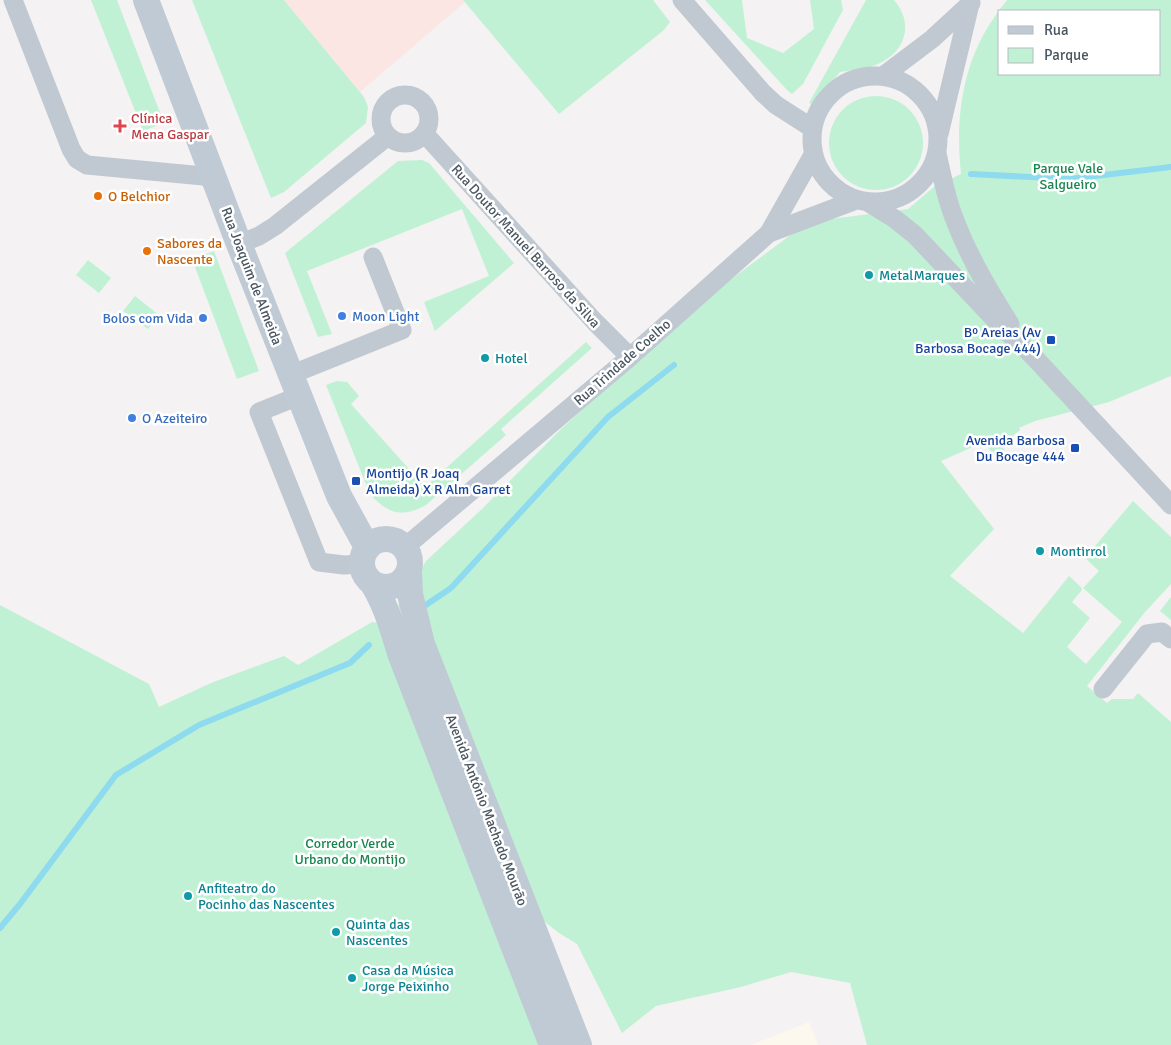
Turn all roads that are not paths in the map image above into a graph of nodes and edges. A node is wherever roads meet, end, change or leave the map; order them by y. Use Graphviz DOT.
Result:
graph roads {
  1 [pos="13,0"];
  2 [pos="146,0"];
  3 [pos="682,0"];
  4 [pos="972,2"];
  5 [pos="883,76"];
  6 [pos="812,128"];
  7 [pos="424,133"];
  8 [pos="388,136"];
  9 [pos="937,145"];
  10 [pos="813,155"];
  11 [pos="214,177"];
  12 [pos="863,202"];
  13 [pos="769,233"];
  14 [pos="240,244"];
  15 [pos="374,256"];
  16 [pos="1033,356"];
  17 [pos="630,357"];
  18 [pos="295,386"];
  19 [pos="1168,493"];
  20 [pos="407,560"];
  21 [pos="367,565"];
  22 [pos="1171,639"];
  23 [pos="1103,689"];
  24 [pos="550,969"];
  25 [pos="552,1045"];
  26 [pos="579,1045"];
  27 [pos="590,1045"];
  1 -- 11 [label="street"];
  2 -- 11 [label="main road, Rua Joaquim de Almeida"];
  3 -- 6 [label="street"];
  4 -- 5 [label="street"];
  4 -- 9 [label="street"];
  5 -- 6 [label="street"];
  5 -- 9 [label="street"];
  6 -- 10 [label="street"];
  7 -- 8 [label="street"];
  7 -- 8 [label="street"];
  7 -- 17 [label="street, Rua Doutor Manuel Barroso da Silva"];
  8 -- 14 [label="street"];
  9 -- 12 [label="street"];
  9 -- 16 [label="street"];
  10 -- 12 [label="street"];
  10 -- 13 [label="street, Rua Trindade Coelho"];
  11 -- 14 [label="main road, Rua Joaquim de Almeida"];
  12 -- 13 [label="street"];
  12 -- 16 [label="street"];
  13 -- 17 [label="street, Rua Trindade Coelho"];
  14 -- 18 [label="main road, Rua Joaquim de Almeida"];
  15 -- 18 [label="street"];
  16 -- 19 [label="street"];
  17 -- 20 [label="street, Rua Trindade Coelho"];
  18 -- 21 [label="main road, Rua Joaquim de Almeida"];
  18 -- 21 [label="street"];
  20 -- 21 [label="main road"];
  20 -- 21 [label="main road"];
  20 -- 24 [label="main road, Avenida António Machado Mourão"];
  21 -- 25 [label="main road, Avenida António Machado Mourão"];
  22 -- 23 [label="street"];
  24 -- 26 [label="main road, Avenida António Machado Mourão"];
  24 -- 27 [label="main road"];
}
